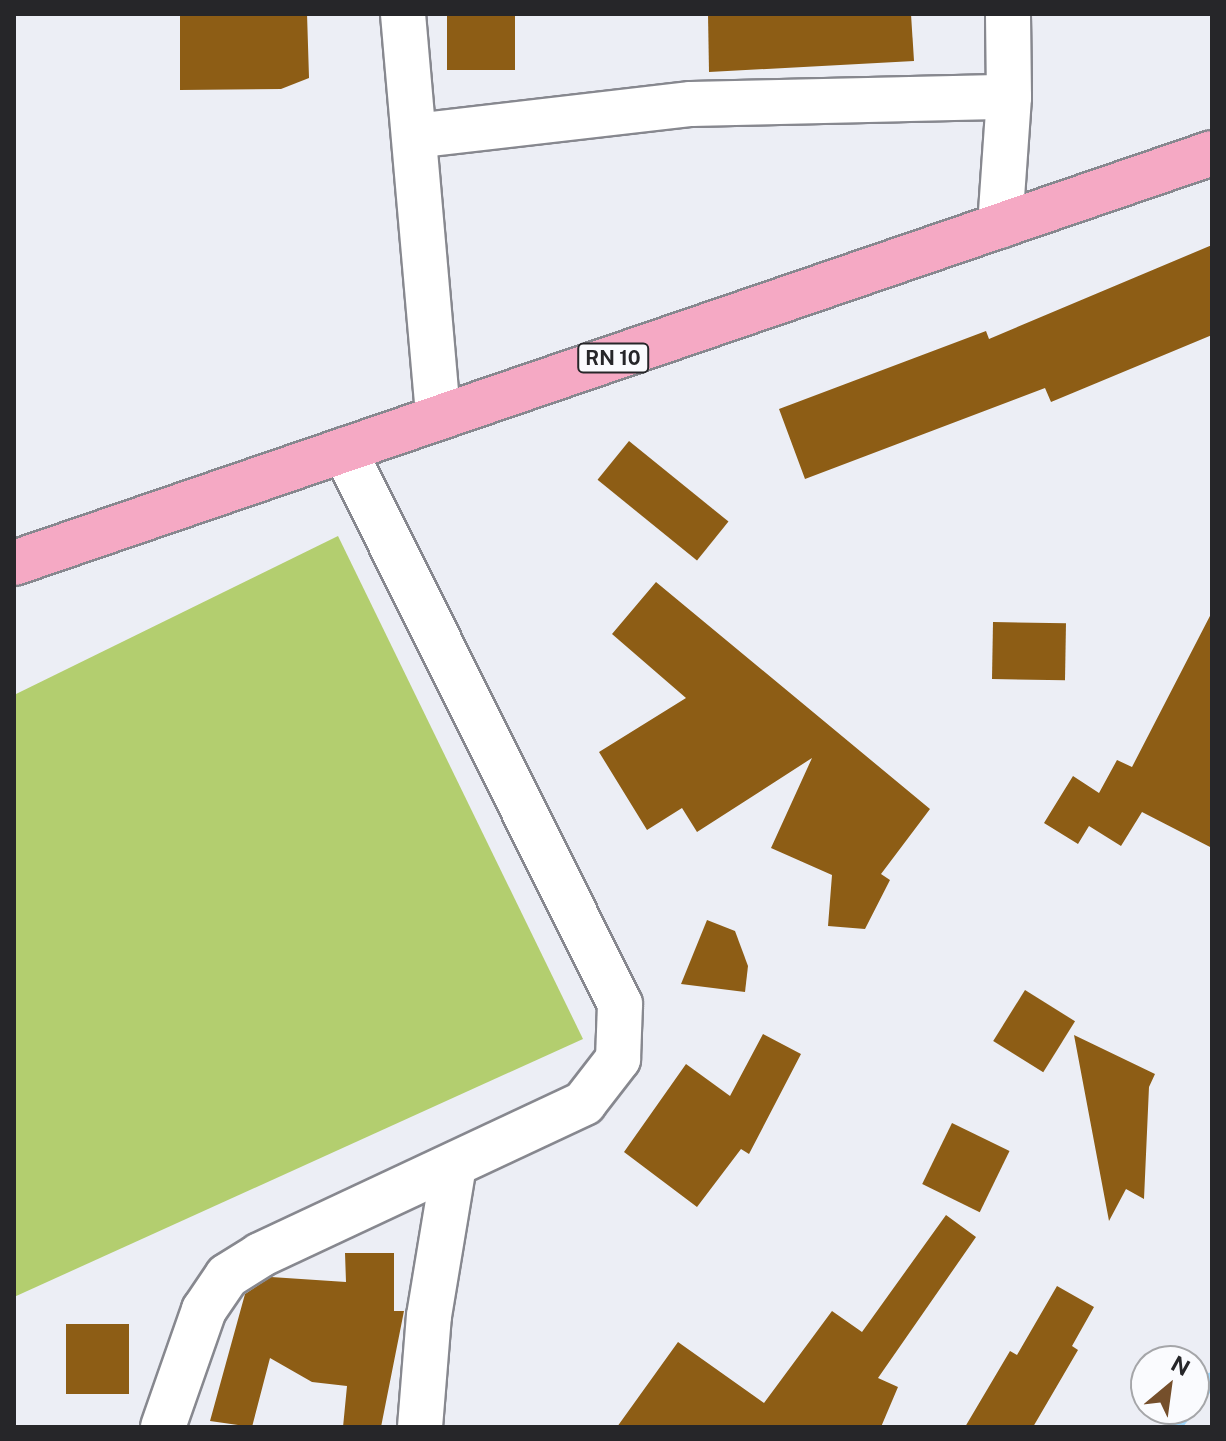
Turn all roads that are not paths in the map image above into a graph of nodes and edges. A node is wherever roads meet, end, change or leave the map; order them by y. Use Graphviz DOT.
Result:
graph roads {
  1 [pos="403,14"];
  2 [pos="1008,14"];
  3 [pos="1009,97"];
  4 [pos="414,136"];
  5 [pos="1212,153"];
  6 [pos="1000,226"];
  7 [pos="438,417"];
  8 [pos="344,450"];
  9 [pos="14,563"];
  10 [pos="454,1165"];
  11 [pos="163,1427"];
  12 [pos="420,1427"];
  1 -- 4 [label="street"];
  2 -- 3 [label="street"];
  3 -- 4 [label="street"];
  3 -- 6 [label="street"];
  4 -- 7 [label="street"];
  5 -- 6 [label="main road, RN 10 / RN 10"];
  6 -- 7 [label="main road, RN 10 / RN 10"];
  7 -- 8 [label="main road, RN 10 / RN 10"];
  8 -- 9 [label="main road, RN 10 / RN 10"];
  8 -- 10 [label="street"];
  10 -- 11 [label="street"];
  10 -- 12 [label="street"];
}
